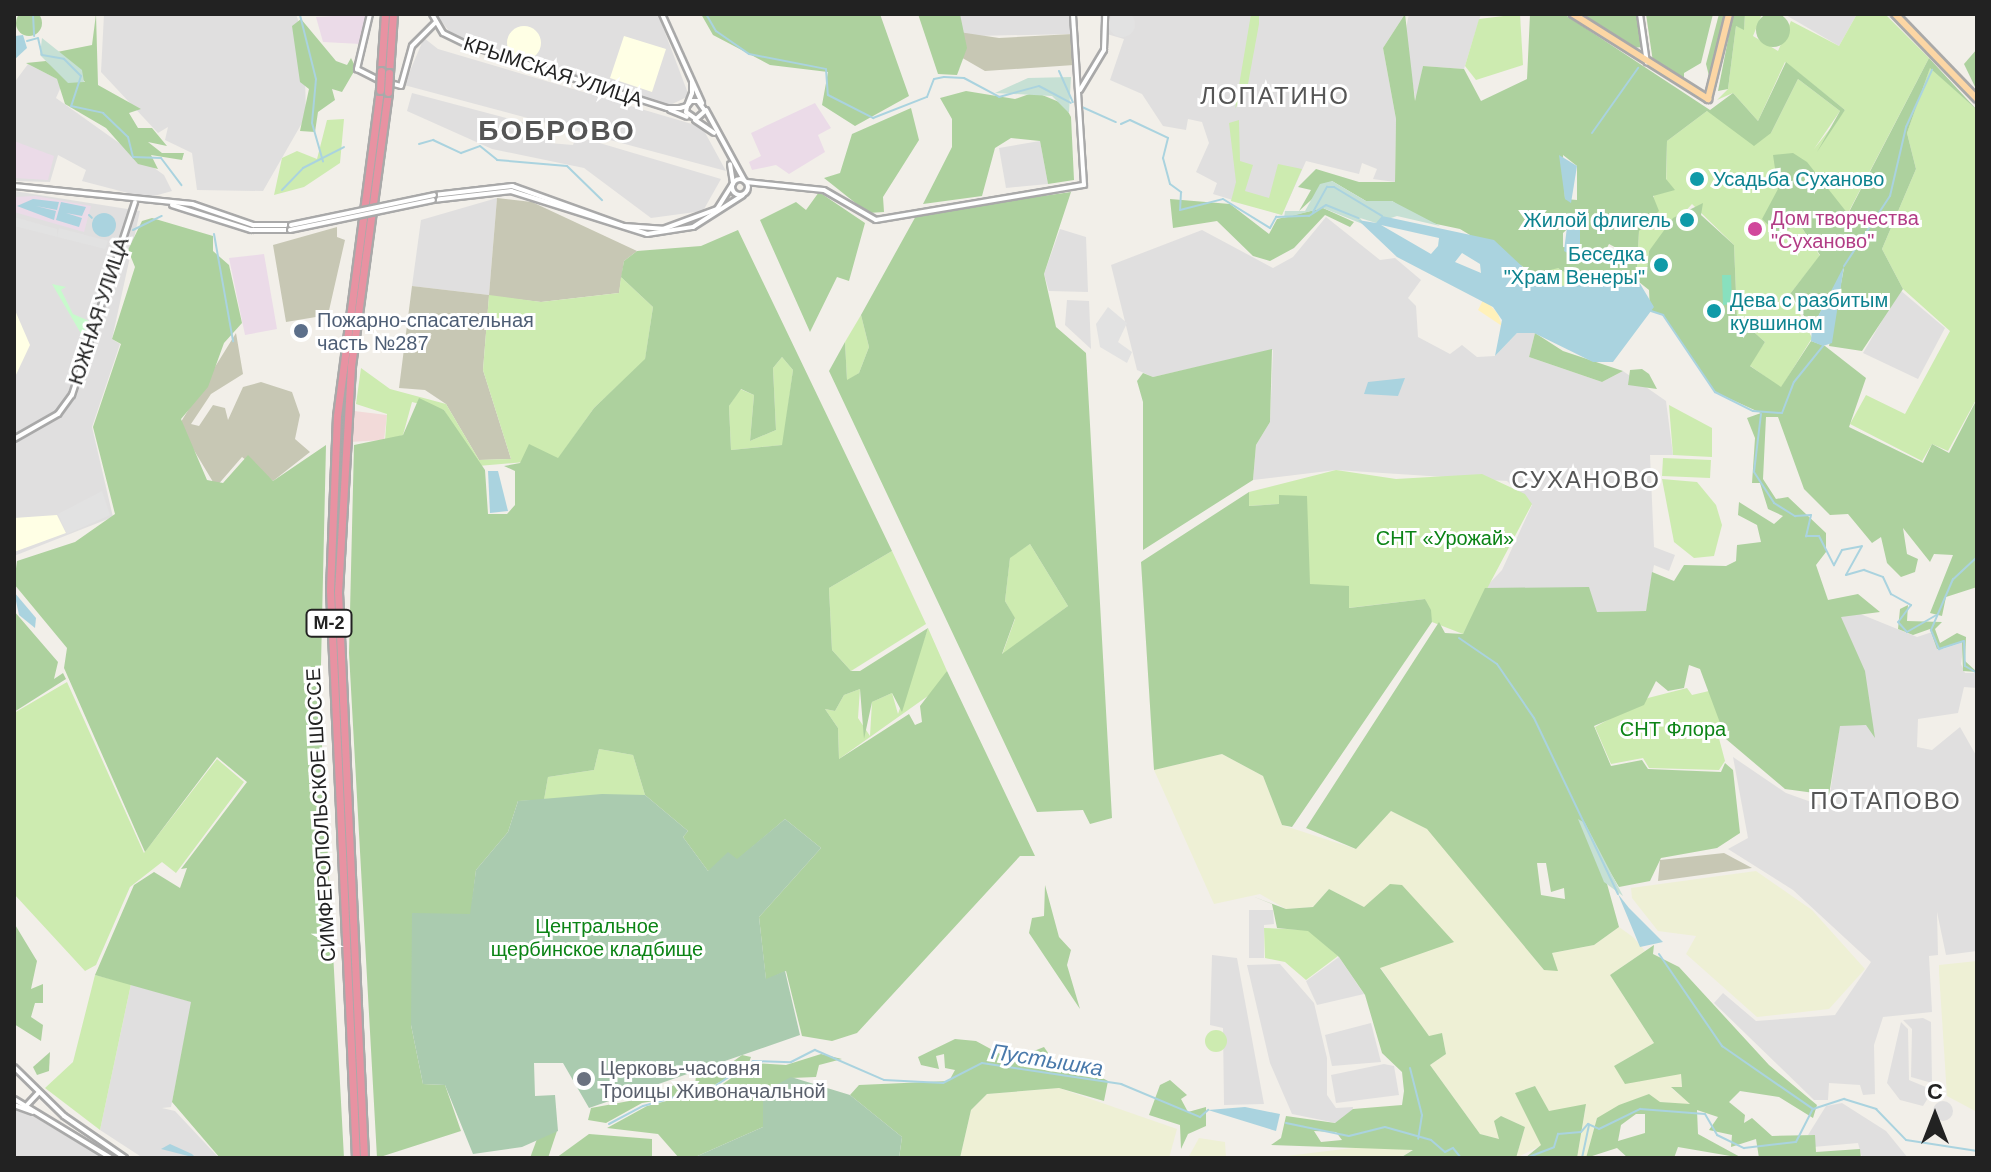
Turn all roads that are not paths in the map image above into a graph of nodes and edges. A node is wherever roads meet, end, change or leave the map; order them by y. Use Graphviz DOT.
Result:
graph roads {
  1 [pos="370,14"];
  2 [pos="385,14"];
  3 [pos="393,14"];
  4 [pos="432,14"];
  5 [pos="662,14"];
  6 [pos="1073,14"];
  7 [pos="1105,14"];
  8 [pos="1573,14"];
  9 [pos="1640,14"];
  10 [pos="1729,14"];
  11 [pos="1895,14"];
  12 [pos="435,23"];
  13 [pos="1075,60"];
  14 [pos="1647,63"];
  15 [pos="1092,67"];
  16 [pos="385,72"];
  17 [pos="692,82"];
  18 [pos="384,91"];
  19 [pos="1977,99"];
  20 [pos="1078,104"];
  21 [pos="703,105"];
  22 [pos="687,106"];
  23 [pos="667,108"];
  24 [pos="692,119"];
  25 [pos="719,139"];
  26 [pos="730,164"];
  27 [pos="745,181"];
  28 [pos="733,183"];
  29 [pos="14,186"];
  30 [pos="759,188"];
  31 [pos="744,194"];
  32 [pos="433,198"];
  33 [pos="135,202"];
  34 [pos="14,439"];
  35 [pos="14,1067"];
  36 [pos="38,1093"];
  37 [pos="14,1102"];
  38 [pos="24,1107"];
  39 [pos="111,1158"];
  40 [pos="125,1158"];
  41 [pos="356,1158"];
  42 [pos="364,1158"];
  1 -- 12 [label="street"];
  2 -- 16 [label="highway, М-2"];
  3 -- 16 [label="highway, М-2"];
  4 -- 12 [label="street"];
  5 -- 17 [label="street"];
  6 -- 13 [label="street"];
  7 -- 15 [label="street"];
  8 -- 14 [label="main road"];
  9 -- 14 [label="street"];
  10 -- 14 [label="main road"];
  11 -- 19 [label="main road"];
  12 -- 23 [label="street, КРЫМСКАЯ УЛИЦА"];
  13 -- 15 [label="street"];
  13 -- 20 [label="street"];
  15 -- 20 [label="street"];
  16 -- 18 [label="highway, М-2, bridge"];
  17 -- 21 [label="street"];
  17 -- 22 [label="street"];
  18 -- 41 [label="highway, СИМФЕРОПОЛЬСКОЕ ШОССЕ / М-2"];
  18 -- 42 [label="highway, СИМФЕРОПОЛЬСКОЕ ШОССЕ / М-2"];
  20 -- 30 [label="street"];
  21 -- 22 [label="street, КРЫМСКАЯ УЛИЦА"];
  21 -- 24 [label="street"];
  21 -- 25 [label="street"];
  22 -- 23 [label="street, КРЫМСКАЯ УЛИЦА"];
  22 -- 24 [label="street"];
  23 -- 24 [label="street"];
  24 -- 25 [label="street"];
  25 -- 26 [label="street"];
  26 -- 27 [label="street"];
  26 -- 28 [label="street"];
  27 -- 28 [label="street"];
  27 -- 30 [label="street"];
  27 -- 31 [label="street"];
  28 -- 31 [label="street"];
  28 -- 32 [label="street"];
  29 -- 33 [label="street"];
  30 -- 31 [label="street"];
  31 -- 32 [label="street"];
  32 -- 33 [label="street, bridge"];
  33 -- 34 [label="street, ЮЖНАЯ УЛИЦА"];
  35 -- 36 [label="street"];
  36 -- 38 [label="street"];
  36 -- 40 [label="street"];
  37 -- 38 [label="street"];
  38 -- 39 [label="street"];
}
